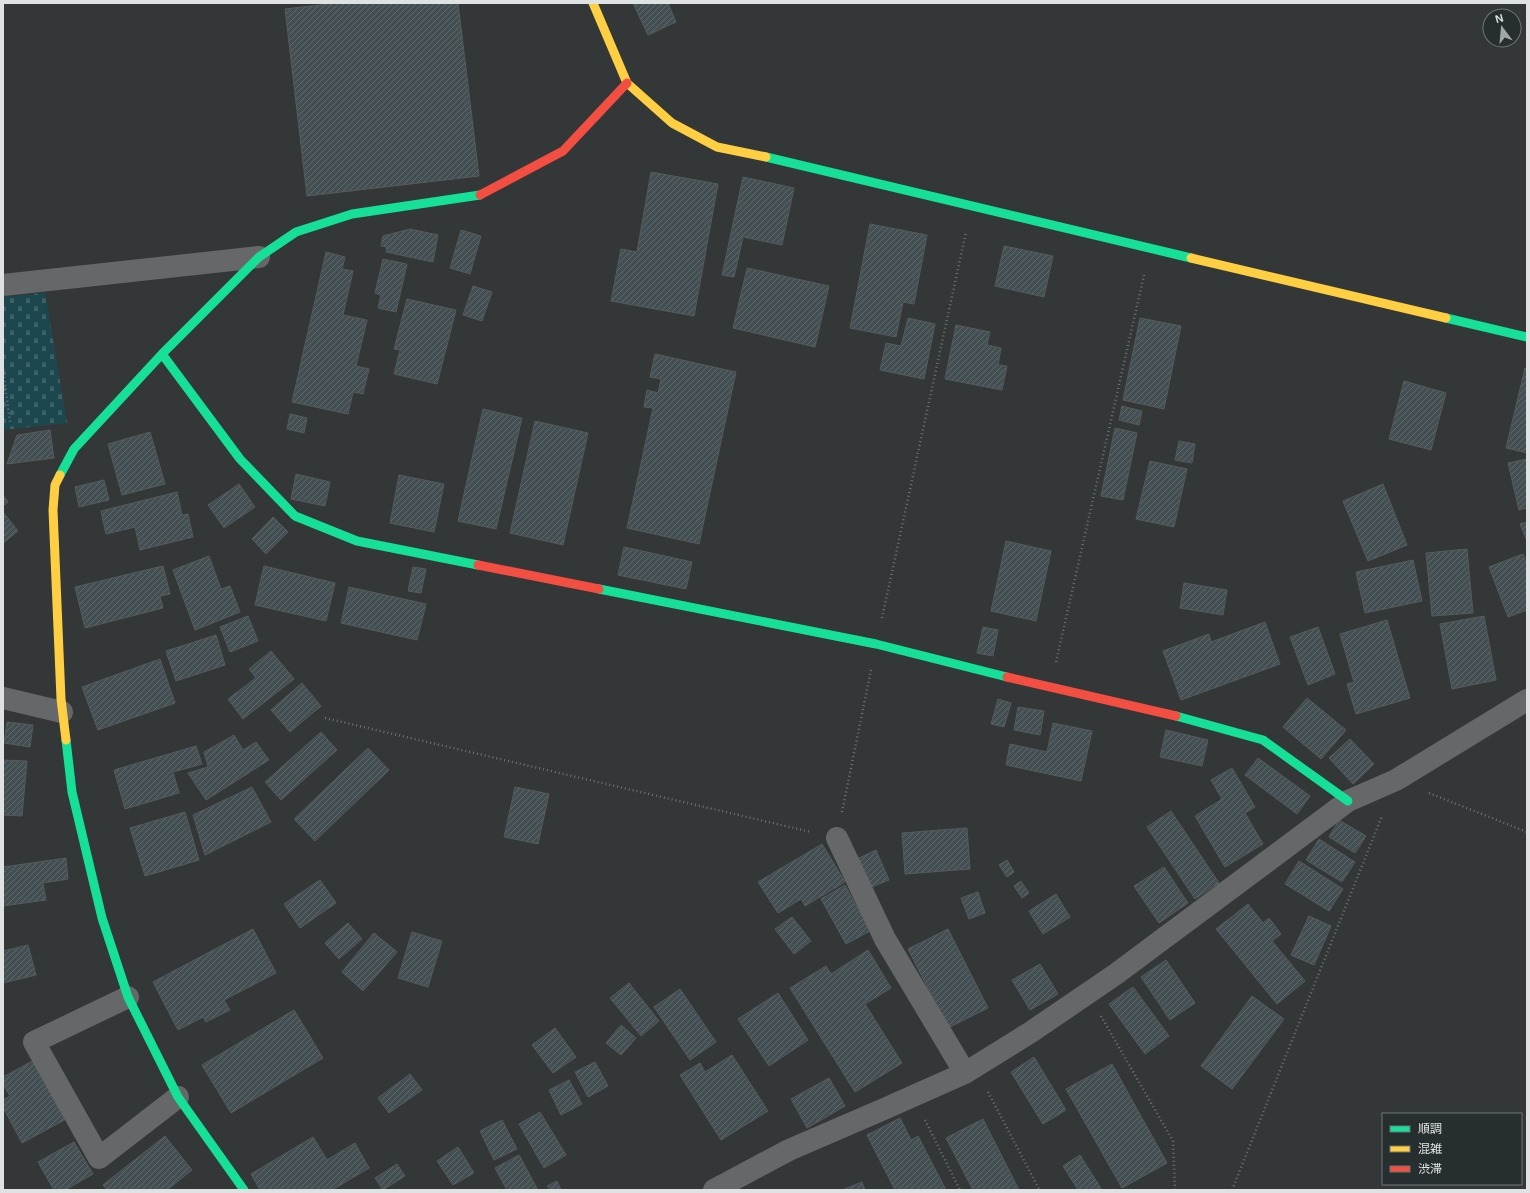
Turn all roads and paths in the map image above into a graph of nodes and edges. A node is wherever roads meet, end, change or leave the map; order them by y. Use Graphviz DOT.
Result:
graph roads {
  1 [pos="593,3"];
  2 [pos="627,83"];
  3 [pos="972,206"];
  4 [pos="1150,248"];
  5 [pos="259,257"];
  6 [pos="3,285"];
  7 [pos="1527,337"];
  8 [pos="162,354"];
  9 [pos="3,370"];
  10 [pos="4,392"];
  11 [pos="10,422"];
  12 [pos="876,644"];
  13 [pos="1050,688"];
  14 [pos="3,698"];
  15 [pos="1527,700"];
  16 [pos="62,712"];
  17 [pos="325,718"];
  18 [pos="1396,780"];
  19 [pos="1348,801"];
  20 [pos="1527,832"];
  21 [pos="837,838"];
  22 [pos="1088,993"];
  23 [pos="128,997"];
  24 [pos="970,1069"];
  25 [pos="913,1096"];
  26 [pos="178,1097"];
  27 [pos="1039,1189"];
  28 [pos="244,1190"];
  29 [pos="714,1190"];
  30 [pos="960,1190"];
  31 [pos="1175,1190"];
  32 [pos="1232,1190"];
  1 -- 2 [label="street"];
  2 -- 3 [label="street"];
  2 -- 5 [label="street"];
  3 -- 4 [label="street"];
  3 -- 12 [label="path"];
  4 -- 7 [label="street"];
  4 -- 13 [label="path"];
  5 -- 6 [label="street"];
  5 -- 8 [label="street"];
  8 -- 12 [label="street"];
  8 -- 16 [label="street"];
  9 -- 10 [label="path"];
  10 -- 11 [label="path"];
  12 -- 13 [label="street"];
  12 -- 21 [label="path"];
  13 -- 19 [label="street"];
  14 -- 16 [label="street"];
  15 -- 18 [label="street"];
  16 -- 23 [label="street"];
  17 -- 21 [label="path"];
  18 -- 19 [label="street"];
  18 -- 20 [label="path"];
  18 -- 32 [label="path"];
  19 -- 22 [label="street"];
  21 -- 24 [label="street"];
  22 -- 24 [label="street"];
  22 -- 31 [label="path"];
  23 -- 26 [label="street"];
  23 -- 26 [label="street"];
  24 -- 25 [label="street"];
  24 -- 27 [label="path"];
  25 -- 29 [label="street"];
  25 -- 30 [label="path"];
  26 -- 28 [label="street"];
}
